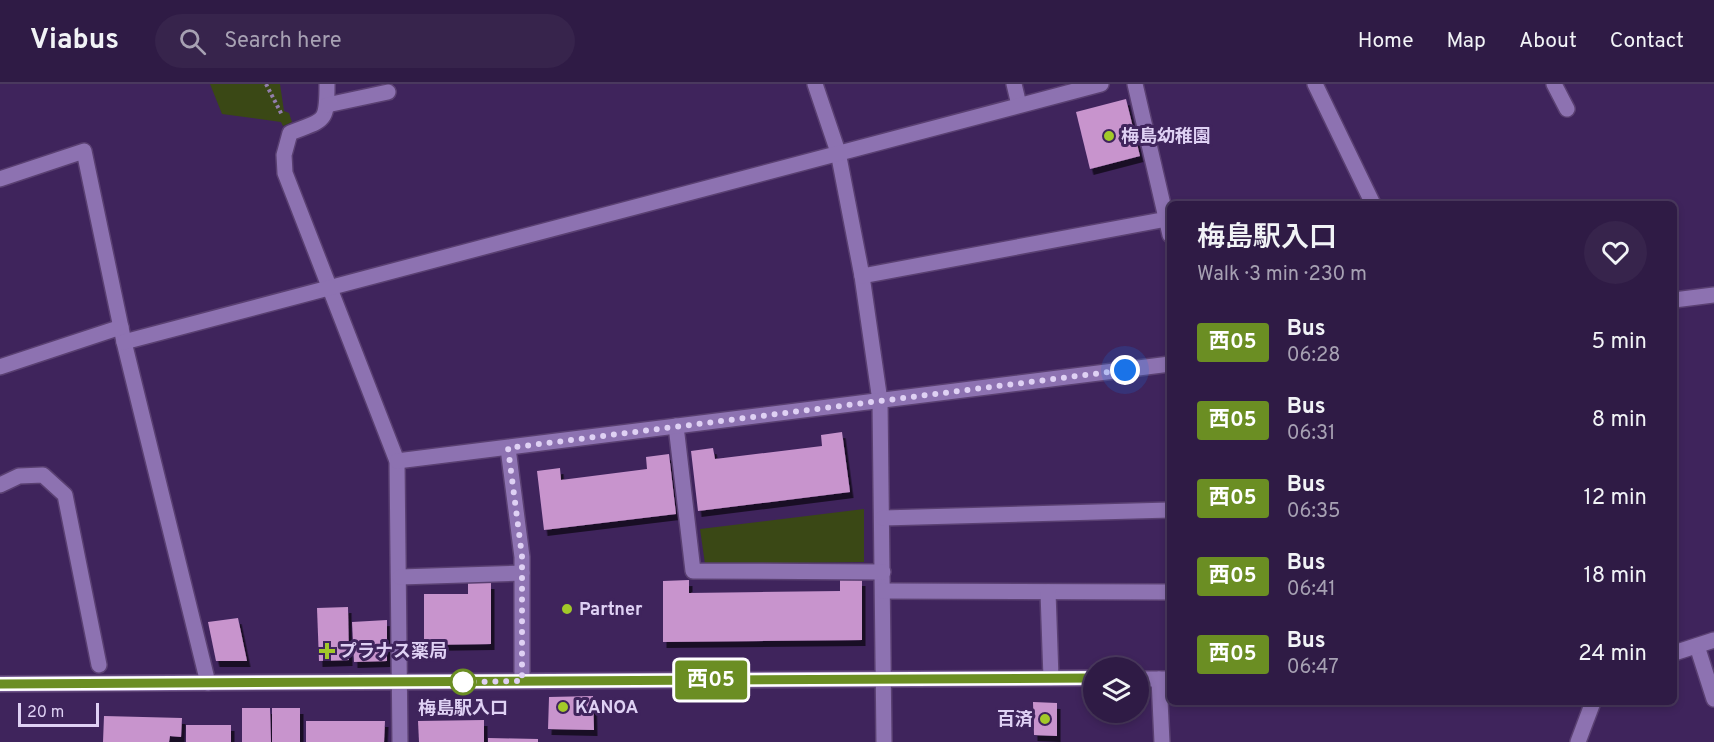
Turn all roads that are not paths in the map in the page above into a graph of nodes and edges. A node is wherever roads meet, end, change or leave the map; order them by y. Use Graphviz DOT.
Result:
graph roads {
  1 [pos="327,84"];
  2 [pos="816,84"];
  3 [pos="1014,84"];
  4 [pos="1101,84"];
  5 [pos="1135,84"];
  6 [pos="1315,84"];
  7 [pos="1554,84"];
  8 [pos="388,92"];
  9 [pos="327,105"];
  10 [pos="1019,105"];
  11 [pos="1567,109"];
  12 [pos="838,152"];
  13 [pos="0,179"];
  14 [pos="1372,201"];
  15 [pos="1167,219"];
  16 [pos="1167,227"];
  17 [pos="862,276"];
  18 [pos="330,289"];
  19 [pos="1714,295"];
  20 [pos="1677,300"];
  21 [pos="122,335"];
  22 [pos="1167,364"];
  23 [pos="0,367"];
  24 [pos="880,401"];
  25 [pos="676,426"];
  26 [pos="508,448"];
  27 [pos="397,461"];
  28 [pos="0,485"];
  29 [pos="1167,510"];
  30 [pos="883,518"];
  31 [pos="883,572"];
  32 [pos="522,573"];
  33 [pos="399,577"];
  34 [pos="883,591"];
  35 [pos="1048,592"];
  36 [pos="1167,592"];
  37 [pos="1714,640"];
  38 [pos="1697,646"];
  39 [pos="1677,652"];
  40 [pos="99,665"];
  41 [pos="1051,678"];
  42 [pos="1083,678"];
  43 [pos="883,679"];
  44 [pos="1149,679"];
  45 [pos="1165,679"];
  46 [pos="522,681"];
  47 [pos="208,683"];
  48 [pos="401,683"];
  49 [pos="0,684"];
  50 [pos="1714,699"];
  51 [pos="1592,705"];
  52 [pos="400,742"];
  53 [pos="884,742"];
  54 [pos="1162,742"];
  55 [pos="1578,742"];
  1 -- 9 [label="street"];
  2 -- 12 [label="street"];
  3 -- 10 [label="street"];
  4 -- 10 [label="street"];
  5 -- 15 [label="street"];
  6 -- 14 [label="street"];
  7 -- 11 [label="street"];
  8 -- 9 [label="street"];
  9 -- 18 [label="street"];
  10 -- 12 [label="street"];
  12 -- 17 [label="street"];
  12 -- 18 [label="street"];
  13 -- 21 [label="street"];
  16 -- 17 [label="street"];
  17 -- 24 [label="street"];
  18 -- 21 [label="street"];
  18 -- 27 [label="street"];
  19 -- 20 [label="street"];
  21 -- 23 [label="street"];
  21 -- 47 [label="street"];
  22 -- 24 [label="street"];
  24 -- 25 [label="street"];
  24 -- 30 [label="street"];
  25 -- 26 [label="street"];
  25 -- 31 [label="street"];
  26 -- 27 [label="street"];
  26 -- 32 [label="street"];
  27 -- 33 [label="street"];
  28 -- 40 [label="street"];
  29 -- 30 [label="street"];
  30 -- 31 [label="street"];
  31 -- 34 [label="street"];
  32 -- 33 [label="street"];
  32 -- 46 [label="street"];
  33 -- 48 [label="street"];
  34 -- 35 [label="street"];
  34 -- 43 [label="street"];
  35 -- 36 [label="street"];
  35 -- 41 [label="street"];
  37 -- 38 [label="street"];
  38 -- 39 [label="street"];
  38 -- 50 [label="street"];
  41 -- 42 [label="street"];
  41 -- 43 [label="street"];
  43 -- 46 [label="street"];
  43 -- 53 [label="street"];
  44 -- 45 [label="street"];
  45 -- 54 [label="street"];
  46 -- 48 [label="street"];
  47 -- 48 [label="street"];
  47 -- 49 [label="street"];
  48 -- 52 [label="street"];
  51 -- 55 [label="street"];
}
